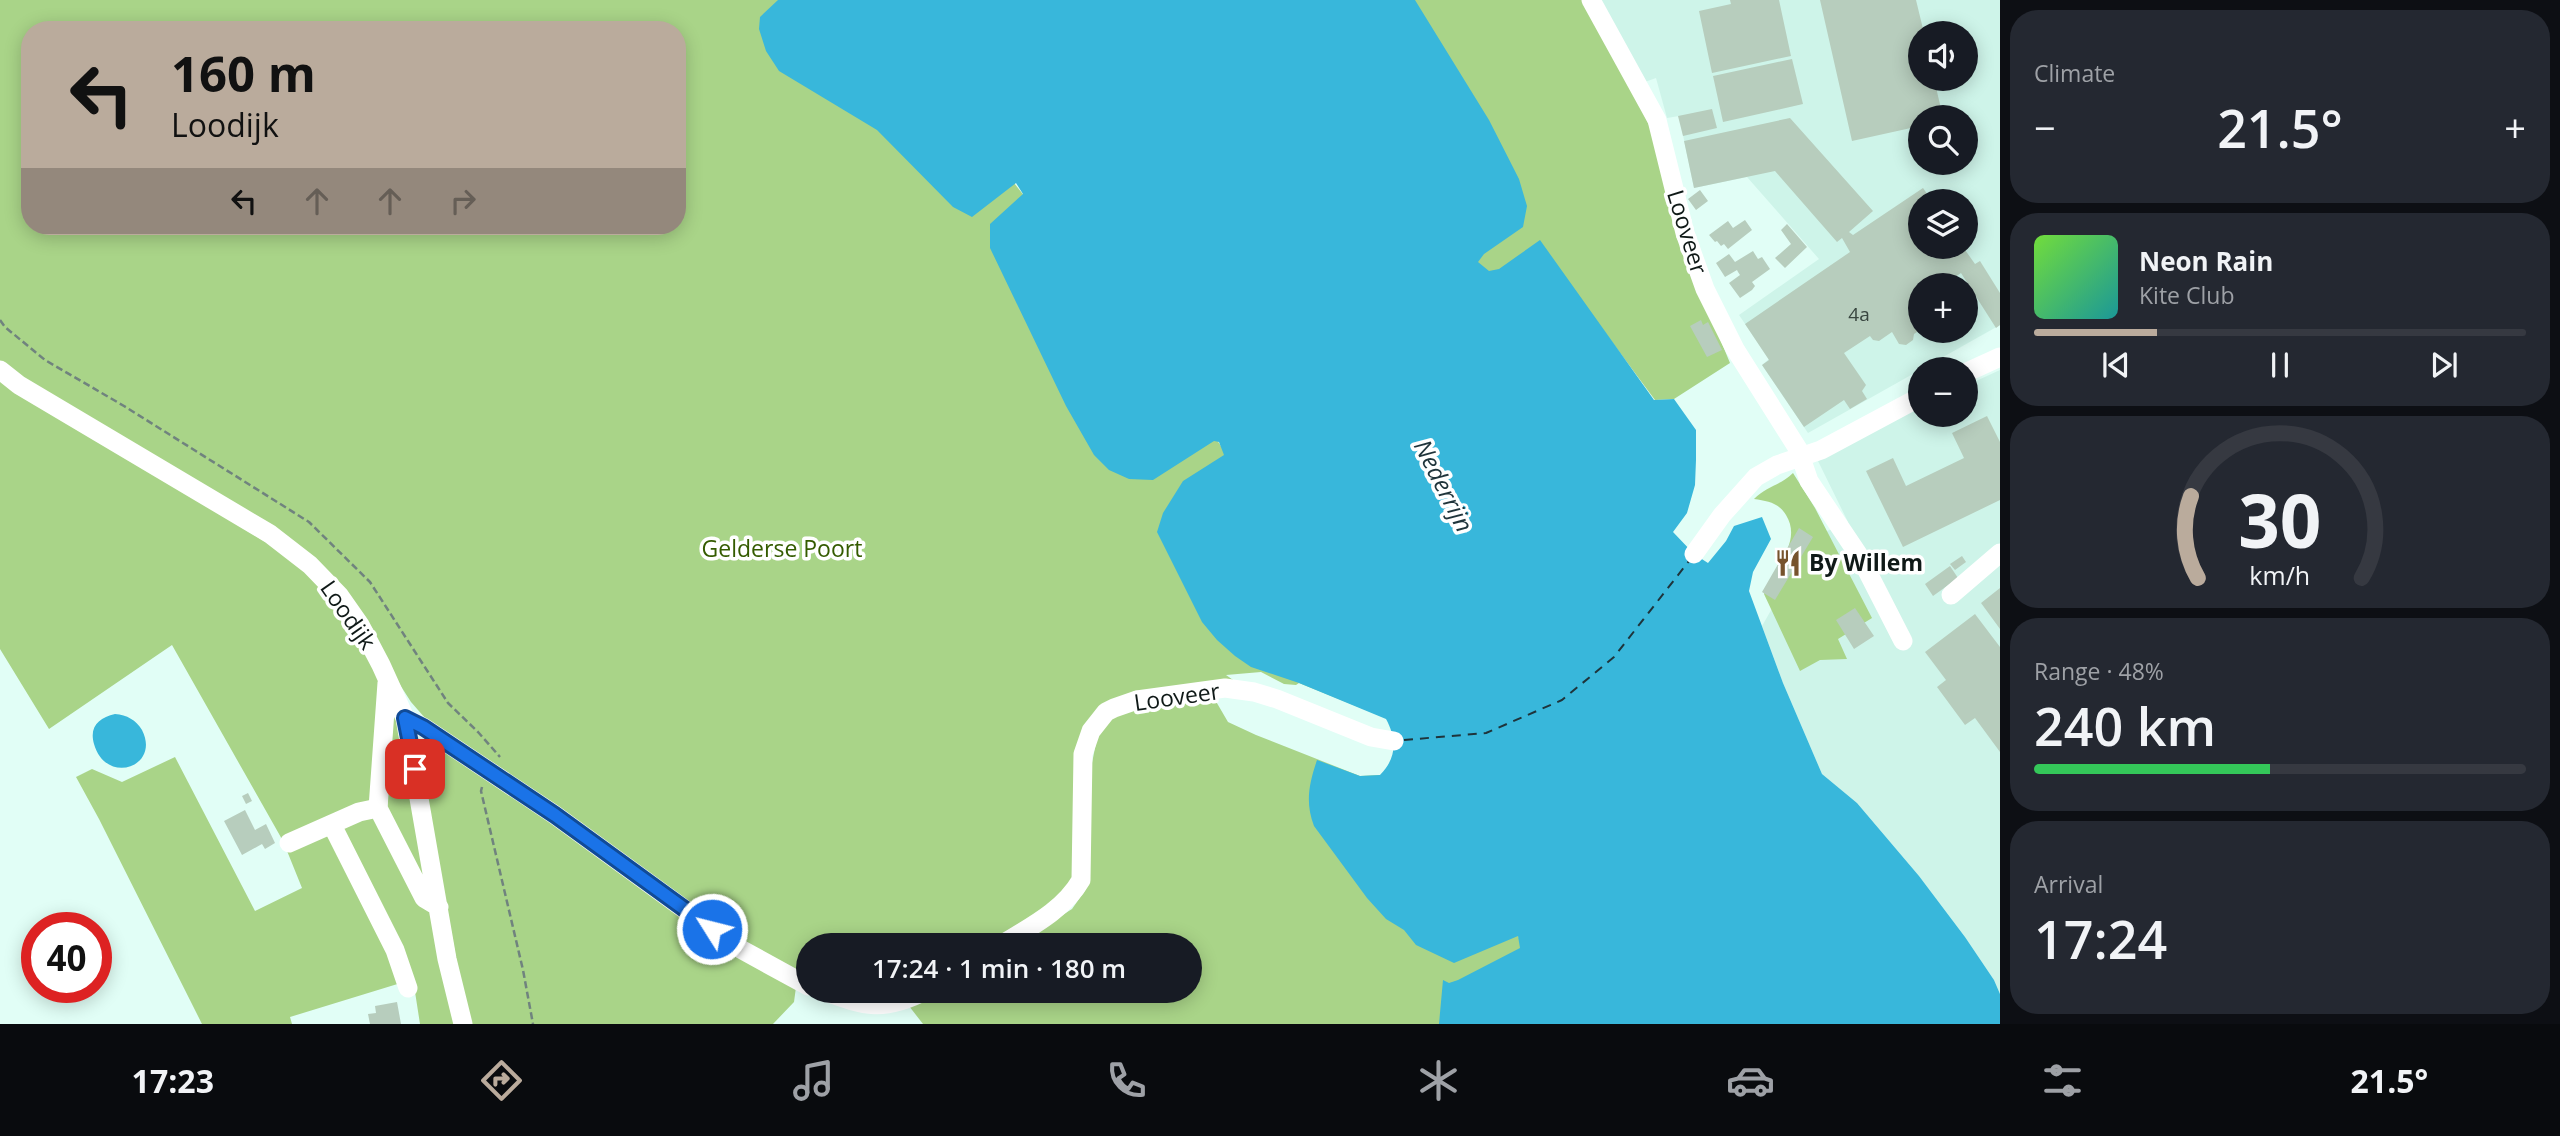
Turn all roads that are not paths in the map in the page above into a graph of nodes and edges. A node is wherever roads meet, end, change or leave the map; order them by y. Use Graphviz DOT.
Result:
graph roads {
  1 [pos="1591,0"];
  2 [pos="2000,357"];
  3 [pos="1978,367"];
  4 [pos="0,370"];
  5 [pos="1908,403"];
  6 [pos="1800,456"];
  7 [pos="1694,554"];
  8 [pos="2000,554"];
  9 [pos="1951,595"];
  10 [pos="1903,641"];
  11 [pos="387,678"];
  12 [pos="405,718"];
  13 [pos="1394,741"];
  14 [pos="378,808"];
  15 [pos="332,825"];
  16 [pos="289,843"];
  17 [pos="439,907"];
  18 [pos="1020,933"];
  19 [pos="796,979"];
  20 [pos="408,988"];
  21 [pos="858,1003"];
  22 [pos="899,1003"];
  23 [pos="463,1024"];
  1 -- 6 [label="street, Looveer"];
  2 -- 3 [label="street"];
  4 -- 11 [label="street, Loodijk"];
  5 -- 6 [label="street"];
  6 -- 7 [label="street"];
  6 -- 10 [label="street, Looveer"];
  8 -- 9 [label="street"];
  11 -- 12 [label="street, Loodijk"];
  11 -- 14 [label="street"];
  12 -- 17 [label="street, Loodijk"];
  12 -- 19 [label="street"];
  13 -- 18 [label="street, Looveer"];
  14 -- 15 [label="street"];
  14 -- 17 [label="street"];
  15 -- 16 [label="street"];
  15 -- 20 [label="street"];
  17 -- 23 [label="street, Loodijk"];
  21 -- 22 [label="street"];
}
